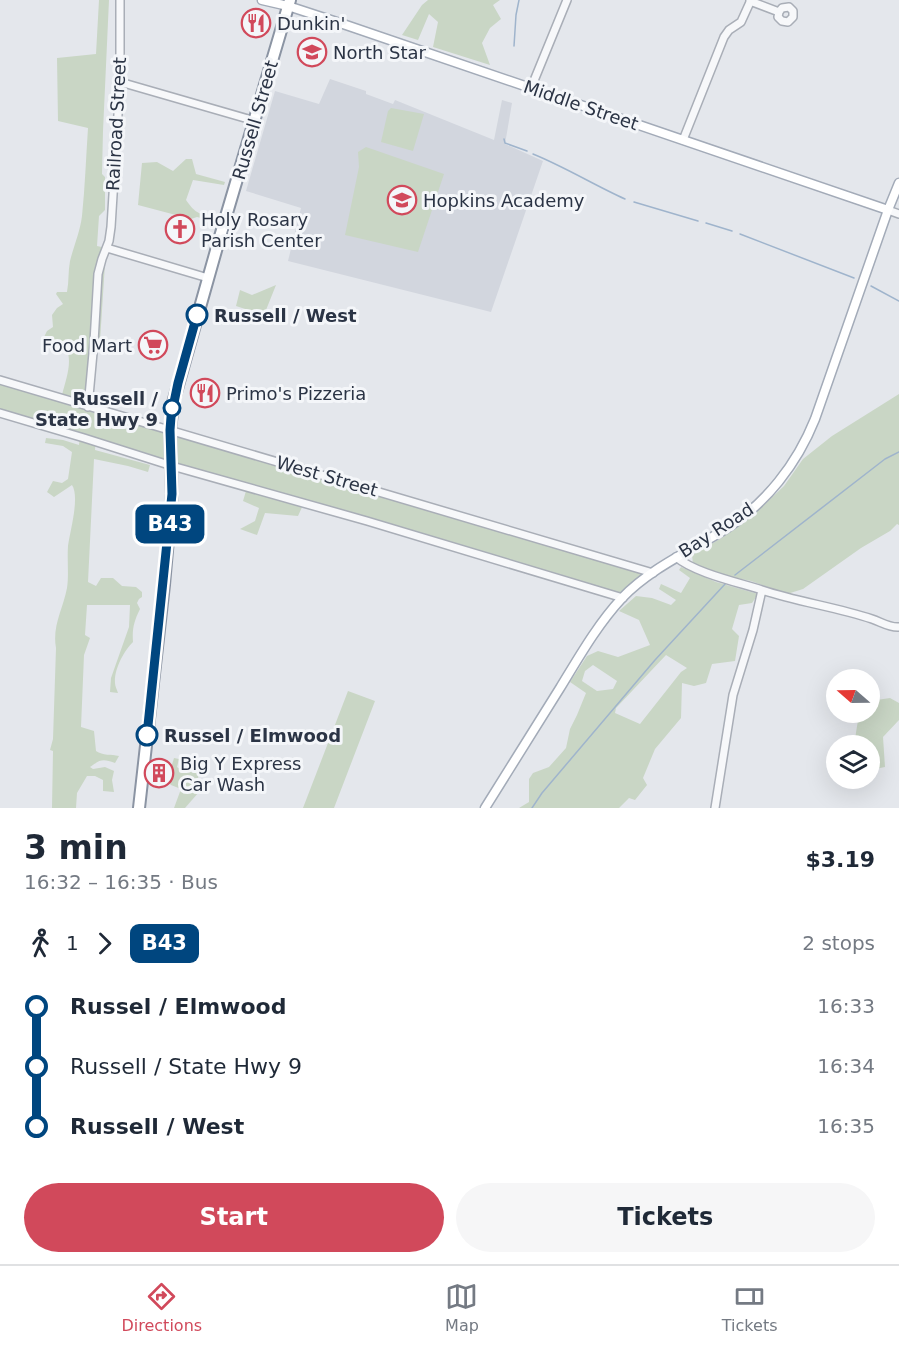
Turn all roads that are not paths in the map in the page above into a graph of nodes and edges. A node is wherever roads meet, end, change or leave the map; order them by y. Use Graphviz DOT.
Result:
graph roads {
  1 [pos="120,0"];
  2 [pos="262,0"];
  3 [pos="567,0"];
  4 [pos="750,0"];
  5 [pos="289,3"];
  6 [pos="779,12"];
  7 [pos="120,82"];
  8 [pos="531,88"];
  9 [pos="255,121"];
  10 [pos="682,140"];
  11 [pos="899,183"];
  12 [pos="888,210"];
  13 [pos="899,214"];
  14 [pos="107,248"];
  15 [pos="208,278"];
  16 [pos="1,382"];
  17 [pos="88,406"];
  18 [pos="0,413"];
  19 [pos="170,430"];
  20 [pos="172,466"];
  21 [pos="676,557"];
  22 [pos="653,573"];
  23 [pos="762,590"];
  24 [pos="623,598"];
  25 [pos="897,629"];
  26 [pos="139,808"];
  27 [pos="485,808"];
  28 [pos="715,808"];
  1 -- 7 [label="street, Railroad Street"];
  2 -- 5 [label="main road, Middle Street"];
  3 -- 8 [label="street"];
  4 -- 6 [label="street"];
  4 -- 10 [label="street"];
  5 -- 8 [label="main road, Middle Street"];
  5 -- 9 [label="highway, Russell Street"];
  7 -- 9 [label="street"];
  7 -- 14 [label="street, Railroad Street"];
  8 -- 10 [label="main road, Middle Street"];
  9 -- 15 [label="highway, Russell Street"];
  10 -- 12 [label="main road, Middle Street"];
  11 -- 12 [label="main road, Bay Road"];
  12 -- 13 [label="street, Middle Street"];
  12 -- 21 [label="main road, Bay Road"];
  14 -- 15 [label="street"];
  14 -- 17 [label="street, Railroad Street"];
  15 -- 19 [label="highway, Russell Street"];
  16 -- 17 [label="street, West Street"];
  17 -- 19 [label="street, West Street"];
  18 -- 20 [label="street, West Street"];
  19 -- 20 [label="highway, Russell Street"];
  19 -- 22 [label="street, West Street"];
  20 -- 24 [label="street, West Street"];
  20 -- 26 [label="highway, Russell Street"];
  21 -- 22 [label="main road, Bay Road"];
  21 -- 23 [label="street"];
  22 -- 24 [label="main road, Bay Road"];
  23 -- 25 [label="street"];
  23 -- 28 [label="street"];
  24 -- 27 [label="main road, Bay Road"];
}
